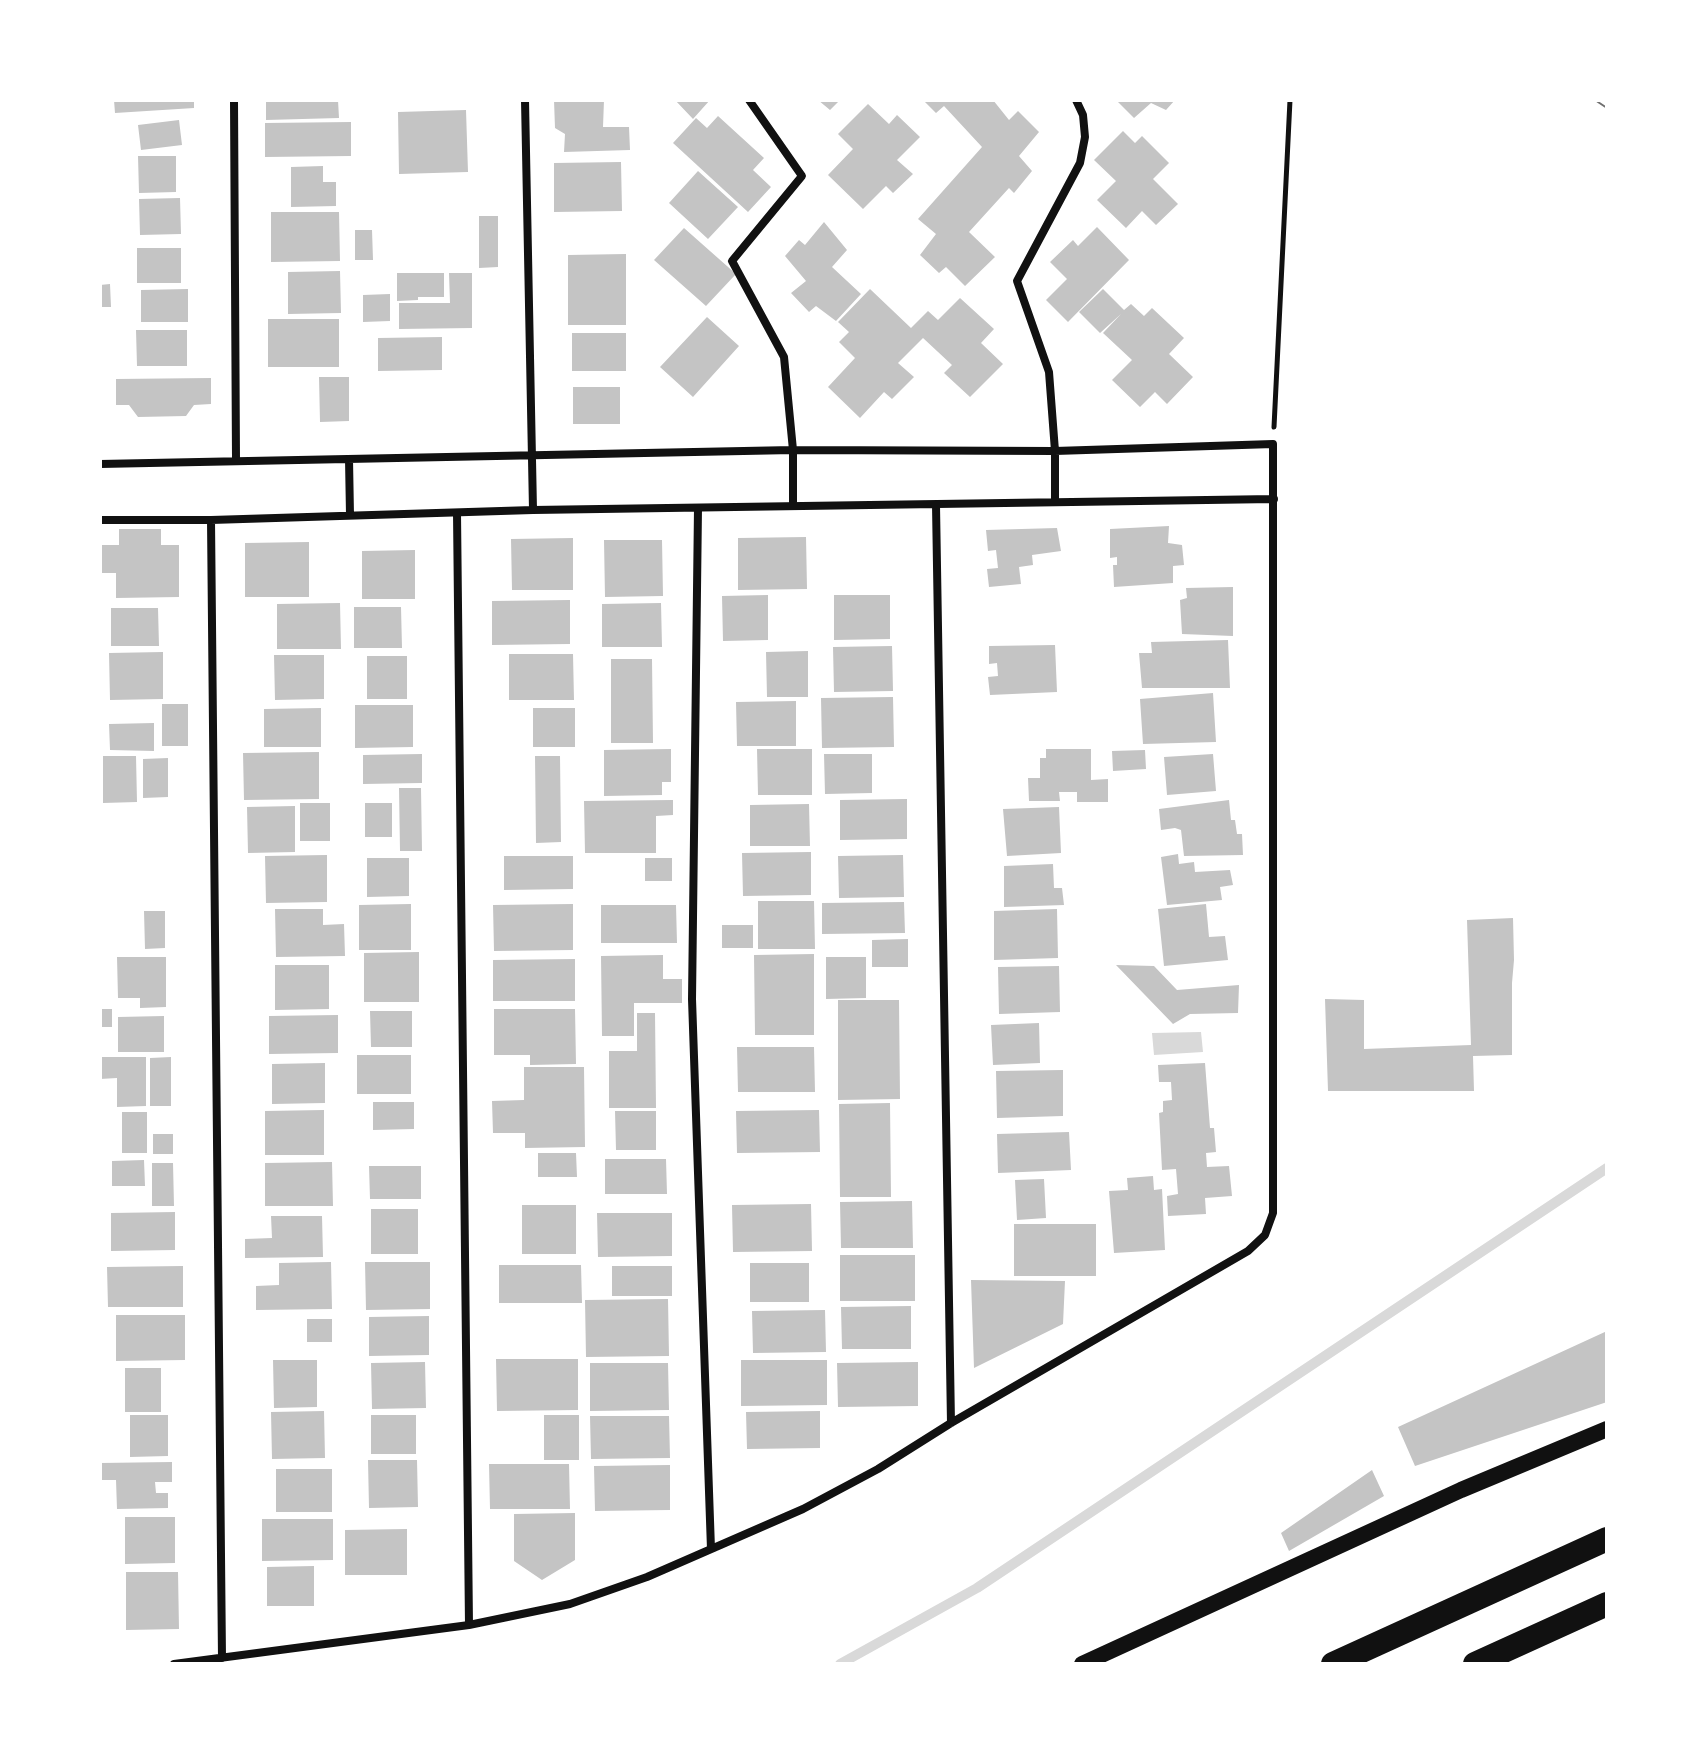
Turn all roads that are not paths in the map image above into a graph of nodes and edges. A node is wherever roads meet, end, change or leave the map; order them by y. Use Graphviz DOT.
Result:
graph roads {
  1 [pos="234,100"];
  2 [pos="525,100"];
  3 [pos="749,100"];
  4 [pos="1076,100"];
  5 [pos="793,450"];
  6 [pos="1055,451"];
  7 [pos="531,455"];
  8 [pos="349,459"];
  9 [pos="236,460"];
  10 [pos="100,464"];
  11 [pos="1274,499"];
  12 [pos="1055,502"];
  13 [pos="793,505"];
  14 [pos="936,505"];
  15 [pos="698,508"];
  16 [pos="533,510"];
  17 [pos="457,513"];
  18 [pos="350,515"];
  19 [pos="100,520"];
  20 [pos="211,520"];
  21 [pos="951,1423"];
  22 [pos="1607,1429"];
  23 [pos="1607,1539"];
  24 [pos="711,1549"];
  25 [pos="1607,1604"];
  26 [pos="469,1625"];
  27 [pos="222,1658"];
  28 [pos="174,1664"];
  29 [pos="1082,1664"];
  30 [pos="1333,1664"];
  31 [pos="1475,1664"];
  1 -- 9 [label="street"];
  2 -- 7 [label="street"];
  3 -- 5 [label="street"];
  4 -- 6 [label="street"];
  5 -- 6 [label="street"];
  5 -- 7 [label="street"];
  5 -- 13 [label="street"];
  6 -- 11 [label="street"];
  6 -- 12 [label="street"];
  7 -- 8 [label="street"];
  7 -- 16 [label="street"];
  8 -- 9 [label="street"];
  8 -- 18 [label="street"];
  9 -- 10 [label="street"];
  11 -- 12 [label="street"];
  11 -- 21 [label="street"];
  12 -- 14 [label="street"];
  13 -- 14 [label="street"];
  13 -- 15 [label="street"];
  14 -- 21 [label="street"];
  15 -- 16 [label="street"];
  15 -- 24 [label="street"];
  16 -- 17 [label="street"];
  17 -- 18 [label="street"];
  17 -- 26 [label="street"];
  18 -- 20 [label="street"];
  19 -- 20 [label="street"];
  20 -- 27 [label="street"];
  21 -- 24 [label="street"];
  22 -- 29 [label="main road"];
  23 -- 30 [label="highway"];
  24 -- 26 [label="street"];
  25 -- 31 [label="highway"];
  26 -- 27 [label="street"];
  27 -- 28 [label="street"];
}
